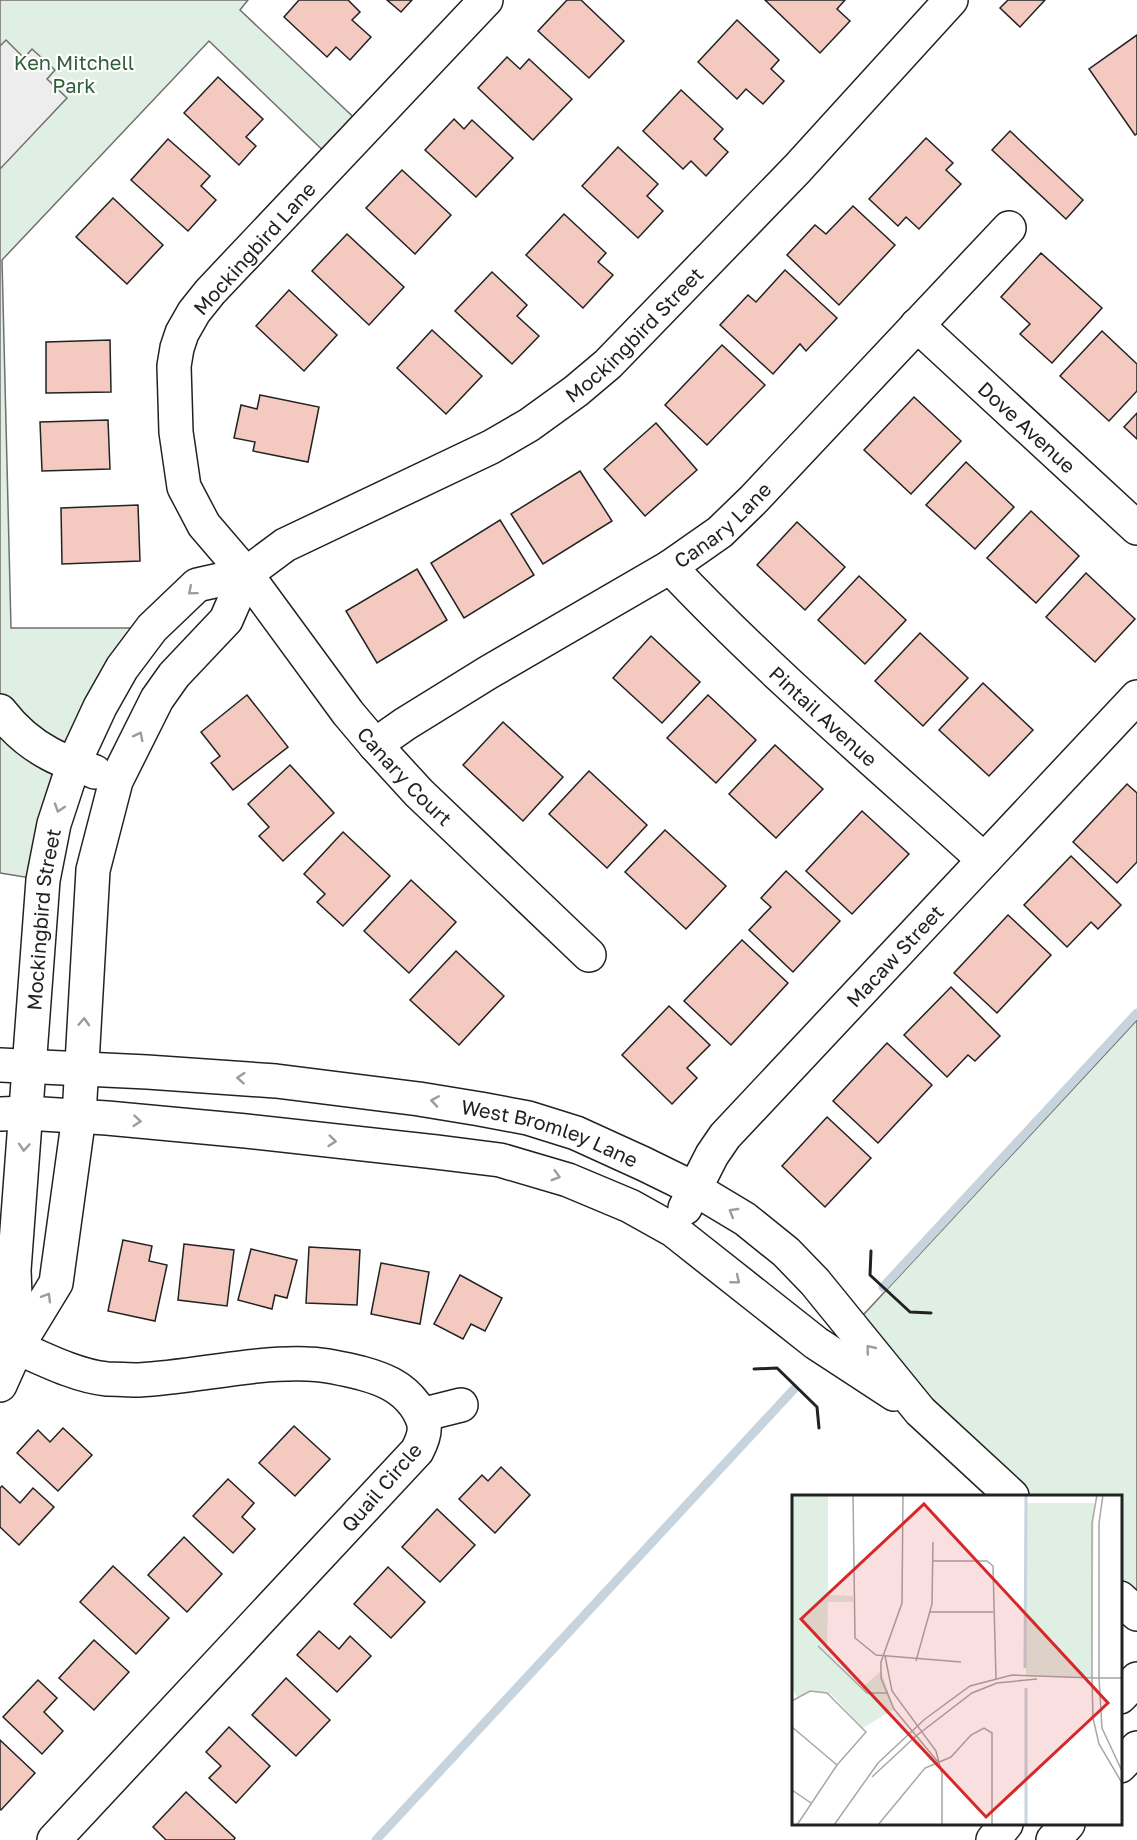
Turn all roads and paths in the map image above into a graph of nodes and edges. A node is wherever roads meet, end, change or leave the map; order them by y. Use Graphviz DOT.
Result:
graph roads {
  1 [pos="486,0"];
  2 [pos="951,0"];
  3 [pos="1009,228"];
  4 [pos="917,325"];
  5 [pos="1137,528"];
  6 [pos="670,567"];
  7 [pos="246,574"];
  8 [pos="1137,697"];
  9 [pos="0,711"];
  10 [pos="375,745"];
  11 [pos="74,763"];
  12 [pos="116,781"];
  13 [pos="984,860"];
  14 [pos="589,955"];
  15 [pos="14,1066"];
  16 [pos="81,1070"];
  17 [pos="13,1113"];
  18 [pos="79,1116"];
  19 [pos="695,1189"];
  20 [pos="673,1230"];
  21 [pos="9,1343"];
  22 [pos="0,1385"];
  23 [pos="461,1404"];
  24 [pos="920,1411"];
  25 [pos="421,1414"];
  26 [pos="1010,1495"];
  27 [pos="1122,1600"];
  28 [pos="1137,1614"];
  29 [pos="1137,1679"];
  30 [pos="1122,1695"];
  31 [pos="1137,1748"];
  32 [pos="1122,1764"];
  33 [pos="1005,1825"];
  34 [pos="1067,1825"];
  35 [pos="54,1840"];
  36 [pos="993,1840"];
  37 [pos="1053,1840"];
  1 -- 7 [label="street, Mockingbird Lane"];
  2 -- 7 [label="street, Mockingbird Street"];
  3 -- 4 [label="street, Canary Lane"];
  4 -- 5 [label="street, Dove Avenue"];
  4 -- 6 [label="street, Canary Lane"];
  6 -- 10 [label="street, Canary Lane"];
  6 -- 13 [label="street, Pintail Avenue"];
  7 -- 10 [label="street, Canary Court"];
  7 -- 11 [label="street, Mockingbird Street, one-way"];
  12 -- 7 [label="street, Mockingbird Street, one-way"];
  8 -- 13 [label="street, Macaw Street"];
  9 -- 11 [label="street"];
  10 -- 14 [label="street, Canary Court"];
  11 -- 12 [label="street"];
  11 -- 15 [label="street, Mockingbird Street, one-way"];
  16 -- 12 [label="street, Mockingbird Street, one-way"];
  13 -- 19 [label="street, Macaw Street"];
  15 -- 16 [label="street, West Bromley Lane"];
  15 -- 17 [label="street, Mockingbird Street"];
  16 -- 18 [label="street, Mockingbird Street"];
  19 -- 16 [label="street, West Bromley Lane, one-way"];
  17 -- 18 [label="street, West Bromley Lane"];
  17 -- 21 [label="street, Mockingbird Street, one-way"];
  18 -- 20 [label="street, West Bromley Lane, one-way"];
  21 -- 18 [label="street, Mockingbird Street, one-way"];
  19 -- 20 [label="street, Macaw Street"];
  24 -- 19 [label="street, West Bromley Lane, one-way"];
  20 -- 24 [label="street, West Bromley Lane, one-way"];
  21 -- 22 [label="street, Mockingbird Street"];
  21 -- 25 [label="street, Quail Circle"];
  23 -- 25 [label="street"];
  24 -- 26 [label="street, West Bromley Lane"];
  25 -- 35 [label="street, Quail Circle"];
  27 -- 28 [label="street"];
  29 -- 30 [label="street"];
  31 -- 32 [label="street"];
  33 -- 36 [label="street"];
  34 -- 37 [label="street"];
}
